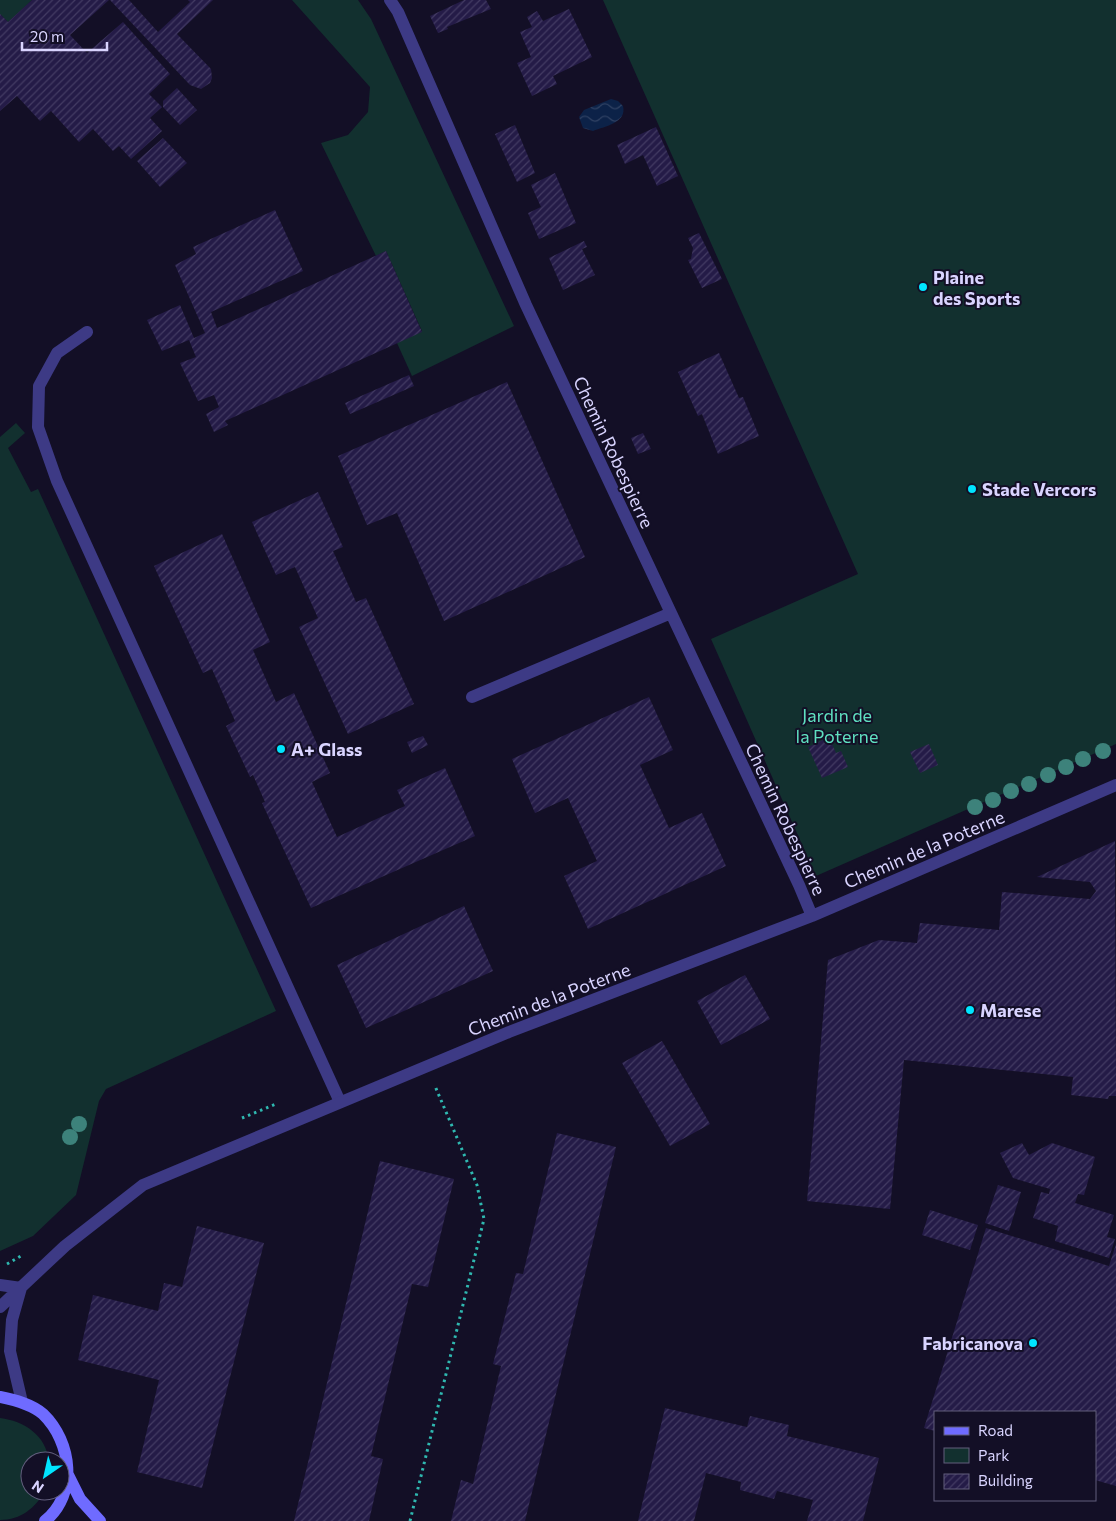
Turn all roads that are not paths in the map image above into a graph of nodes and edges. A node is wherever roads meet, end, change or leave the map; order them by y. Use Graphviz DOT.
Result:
graph roads {
  1 [pos="390,0"];
  2 [pos="87,332"];
  3 [pos="671,613"];
  4 [pos="472,697"];
  5 [pos="1116,784"];
  6 [pos="812,916"];
  7 [pos="340,1102"];
  8 [pos="0,1285"];
  9 [pos="21,1288"];
  10 [pos="0,1307"];
  11 [pos="0,1397"];
  12 [pos="22,1402"];
  13 [pos="66,1451"];
  14 [pos="70,1479"];
  15 [pos="59,1501"];
  16 [pos="45,1521"];
  17 [pos="100,1521"];
  1 -- 3 [label="street, Chemin Robespierre"];
  2 -- 7 [label="street"];
  3 -- 4 [label="street"];
  3 -- 6 [label="street, Chemin Robespierre"];
  5 -- 6 [label="street, Chemin de la Poterne"];
  6 -- 7 [label="street, Chemin de la Poterne"];
  7 -- 9 [label="street, Chemin de la Poterne"];
  8 -- 9 [label="street"];
  9 -- 10 [label="street, Chemin de la Poterne"];
  9 -- 12 [label="street"];
  11 -- 12 [label="main road"];
  12 -- 13 [label="main road"];
  14 -- 17 [label="main road"];
  15 -- 16 [label="main road"];
}
